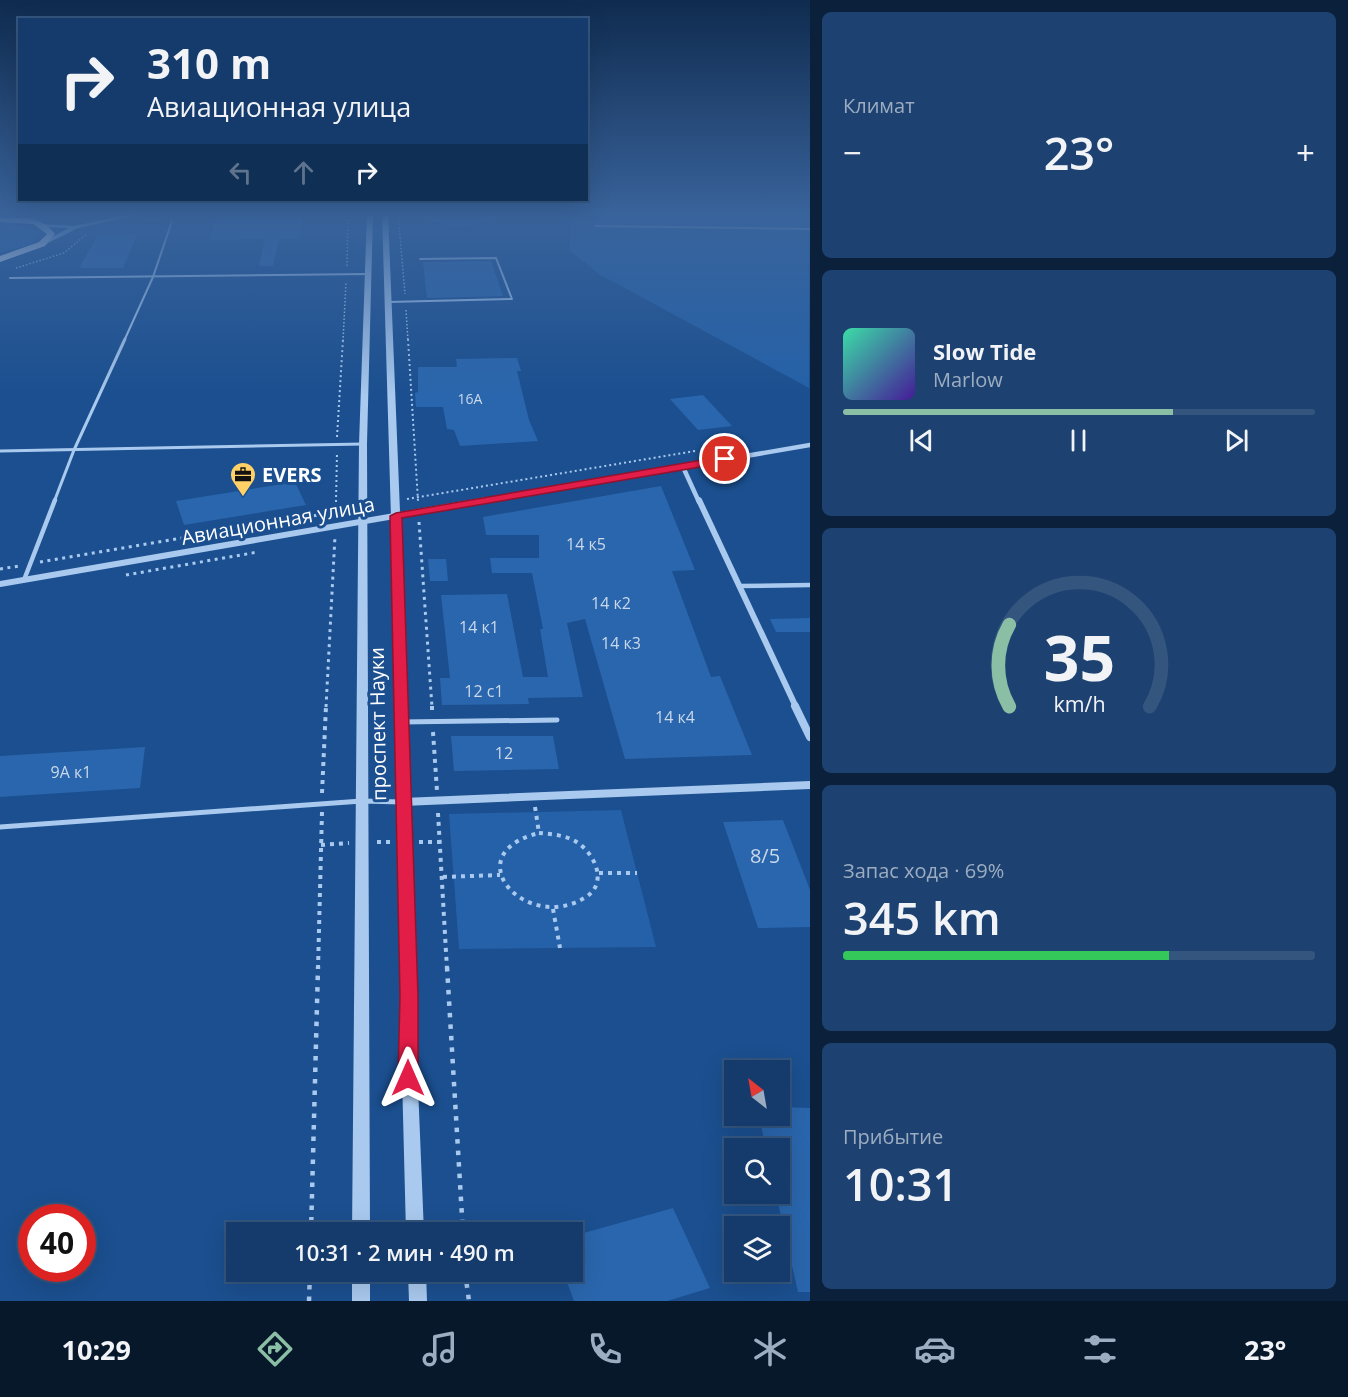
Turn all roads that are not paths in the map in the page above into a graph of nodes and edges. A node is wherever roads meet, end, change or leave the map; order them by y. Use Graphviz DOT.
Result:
graph roads {
  1 [pos="154,274"];
  2 [pos="369,274"];
  3 [pos="387,274"];
  4 [pos="502,274"];
  5 [pos="153,277"];
  6 [pos="10,278"];
  7 [pos="388,302"];
  8 [pos="363,444"];
  9 [pos="810,445"];
  10 [pos="74,450"];
  11 [pos="0,451"];
  12 [pos="683,467"];
  13 [pos="396,516"];
  14 [pos="363,522"];
  15 [pos="24,580"];
  16 [pos="0,584"];
  17 [pos="810,585"];
  18 [pos="739,586"];
  19 [pos="557,720"];
  20 [pos="402,722"];
  21 [pos="810,737"];
  22 [pos="810,785"];
  23 [pos="362,801"];
  24 [pos="402,802"];
  25 [pos="0,827"];
  26 [pos="361,1222"];
  27 [pos="415,1222"];
  28 [pos="361,1282"];
  29 [pos="417,1282"];
  30 [pos="361,1301"];
  31 [pos="418,1301"];
  1 -- 5 [label="lane"];
  2 -- 5 [label="lane"];
  2 -- 8 [label="street, проспект Науки"];
  3 -- 7 [label="street, проспект Науки"];
  4 -- 7 [label="lane"];
  5 -- 6 [label="lane"];
  5 -- 10 [label="lane"];
  7 -- 13 [label="street, проспект Науки"];
  8 -- 10 [label="lane"];
  8 -- 14 [label="street, проспект Науки"];
  9 -- 12 [label="street, Авиационная улица"];
  10 -- 11 [label="lane"];
  10 -- 15 [label="lane"];
  12 -- 13 [label="street, Авиационная улица"];
  12 -- 18 [label="street"];
  13 -- 14 [label="street, Авиационная улица"];
  13 -- 20 [label="street, проспект Науки"];
  14 -- 15 [label="street, Авиационная улица"];
  14 -- 23 [label="street, проспект Науки"];
  15 -- 16 [label="street, Авиационная улица"];
  17 -- 18 [label="lane"];
  18 -- 21 [label="street"];
  19 -- 20 [label="lane"];
  20 -- 24 [label="street, проспект Науки"];
  22 -- 24 [label="street"];
  23 -- 24 [label="lane"];
  23 -- 25 [label="lane"];
  23 -- 26 [label="street, проспект Науки"];
  24 -- 27 [label="street, проспект Науки"];
  28 -- 30 [label="street"];
  29 -- 31 [label="street"];
}
